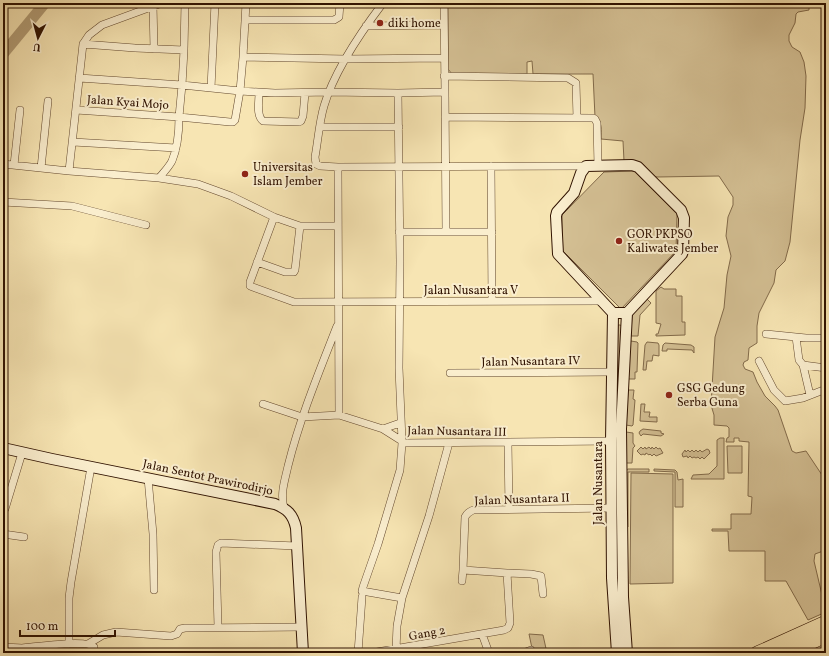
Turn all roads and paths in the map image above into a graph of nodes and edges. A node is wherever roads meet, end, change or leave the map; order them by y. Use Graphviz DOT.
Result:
graph roads {
  1 [pos="162,3"];
  2 [pos="185,3"];
  3 [pos="214,3"];
  4 [pos="246,3"];
  5 [pos="340,3"];
  6 [pos="383,3"];
  7 [pos="444,3"];
  8 [pos="153,5"];
  9 [pos="245,20"];
  10 [pos="444,25"];
  11 [pos="366,26"];
  12 [pos="83,44"];
  13 [pos="154,49"];
  14 [pos="184,50"];
  15 [pos="243,57"];
  16 [pos="444,58"];
  17 [pos="346,59"];
  18 [pos="444,76"];
  19 [pos="79,78"];
  20 [pos="182,85"];
  21 [pos="211,88"];
  22 [pos="240,91"];
  23 [pos="329,92"];
  24 [pos="445,92"];
  25 [pos="259,93"];
  26 [pos="305,93"];
  27 [pos="398,93"];
  28 [pos="48,101"];
  29 [pos="20,110"];
  30 [pos="76,110"];
  31 [pos="179,117"];
  32 [pos="445,117"];
  33 [pos="577,118"];
  34 [pos="320,127"];
  35 [pos="398,127"];
  36 [pos="73,142"];
  37 [pos="176,148"];
  38 [pos="3,164"];
  39 [pos="14,165"];
  40 [pos="398,166"];
  41 [pos="446,166"];
  42 [pos="491,166"];
  43 [pos="586,166"];
  44 [pos="598,166"];
  45 [pos="338,167"];
  46 [pos="41,168"];
  47 [pos="69,171"];
  48 [pos="159,178"];
  49 [pos="3,202"];
  50 [pos="274,217"];
  51 [pos="146,224"];
  52 [pos="300,226"];
  53 [pos="338,226"];
  54 [pos="399,232"];
  55 [pos="446,232"];
  56 [pos="492,232"];
  57 [pos="257,262"];
  58 [pos="400,301"];
  59 [pos="492,301"];
  60 [pos="602,301"];
  61 [pos="339,302"];
  62 [pos="614,313"];
  63 [pos="627,313"];
  64 [pos="338,322"];
  65 [pos="766,334"];
  66 [pos="796,337"];
  67 [pos="826,338"];
  68 [pos="759,361"];
  69 [pos="803,365"];
  70 [pos="826,368"];
  71 [pos="612,372"];
  72 [pos="450,374"];
  73 [pos="826,389"];
  74 [pos="810,395"];
  75 [pos="263,404"];
  76 [pos="617,411"];
  77 [pos="339,415"];
  78 [pos="302,417"];
  79 [pos="400,423"];
  80 [pos="383,429"];
  81 [pos="611,441"];
  82 [pos="402,442"];
  83 [pos="449,443"];
  84 [pos="508,443"];
  85 [pos="3,448"];
  86 [pos="22,453"];
  87 [pos="91,467"];
  88 [pos="148,478"];
  89 [pos="279,506"];
  90 [pos="611,508"];
  91 [pos="5,509"];
  92 [pos="510,509"];
  93 [pos="3,534"];
  94 [pos="24,537"];
  95 [pos="297,546"];
  96 [pos="463,570"];
  97 [pos="507,573"];
  98 [pos="462,581"];
  99 [pos="154,590"];
  100 [pos="544,594"];
  101 [pos="362,597"];
  102 [pos="402,598"];
  103 [pos="3,622"];
  104 [pos="826,622"];
  105 [pos="218,627"];
  106 [pos="302,627"];
  107 [pos="3,628"];
  108 [pos="482,634"];
  109 [pos="826,636"];
  110 [pos="69,644"];
  111 [pos="88,644"];
  112 [pos="3,647"];
  113 [pos="396,650"];
  114 [pos="531,650"];
  115 [pos="94,653"];
  116 [pos="303,653"];
  117 [pos="358,653"];
  118 [pos="371,653"];
  119 [pos="489,653"];
  120 [pos="523,653"];
  121 [pos="617,653"];
  122 [pos="627,653"];
  123 [pos="757,653"];
  124 [pos="788,653"];
  1 -- 8 [label="street"];
  2 -- 14 [label="street, Jalan Kyai Mojo"];
  3 -- 21 [label="street"];
  4 -- 9 [label="street"];
  5 -- 9 [label="street"];
  6 -- 11 [label="street"];
  7 -- 10 [label="street"];
  8 -- 12 [label="street"];
  8 -- 13 [label="street"];
  9 -- 15 [label="street"];
  10 -- 11 [label="street"];
  10 -- 16 [label="street"];
  11 -- 17 [label="street"];
  12 -- 13 [label="street"];
  12 -- 19 [label="street, Jalan Kyai Mojo"];
  13 -- 14 [label="street"];
  14 -- 20 [label="street, Jalan Kyai Mojo"];
  15 -- 17 [label="street"];
  15 -- 22 [label="street"];
  16 -- 17 [label="street"];
  16 -- 18 [label="street"];
  17 -- 23 [label="street"];
  18 -- 24 [label="street"];
  18 -- 33 [label="street"];
  19 -- 20 [label="street, Jalan Kyai Mojo"];
  19 -- 30 [label="street, Jalan Kyai Mojo"];
  20 -- 21 [label="street, Jalan Kyai Mojo"];
  20 -- 31 [label="street, Jalan Kyai Mojo"];
  21 -- 22 [label="street, Jalan Kyai Mojo"];
  22 -- 25 [label="street, Jalan Kyai Mojo"];
  22 -- 31 [label="street, Jalan Kyai Mojo"];
  23 -- 26 [label="street, Jalan Kyai Mojo"];
  23 -- 27 [label="street, Jalan Kyai Mojo"];
  23 -- 34 [label="street"];
  24 -- 27 [label="street, Jalan Kyai Mojo"];
  24 -- 32 [label="street"];
  25 -- 26 [label="street, Jalan Kyai Mojo"];
  25 -- 26 [label="street"];
  27 -- 35 [label="street"];
  28 -- 46 [label="street"];
  29 -- 39 [label="street"];
  30 -- 31 [label="street, Jalan Kyai Mojo"];
  30 -- 36 [label="street, Jalan Kyai Mojo"];
  31 -- 37 [label="street, Jalan Kyai Mojo"];
  32 -- 33 [label="street"];
  32 -- 41 [label="street"];
  33 -- 44 [label="street"];
  34 -- 35 [label="street"];
  34 -- 45 [label="street"];
  35 -- 40 [label="street"];
  36 -- 37 [label="street"];
  36 -- 47 [label="street, Jalan Kyai Mojo"];
  37 -- 48 [label="street, Jalan Kyai Mojo"];
  38 -- 39 [label="street"];
  39 -- 46 [label="street"];
  40 -- 41 [label="street"];
  40 -- 45 [label="street"];
  40 -- 54 [label="street"];
  41 -- 42 [label="street"];
  41 -- 55 [label="street"];
  42 -- 43 [label="street"];
  42 -- 56 [label="street"];
  43 -- 44 [label="street"];
  43 -- 60 [label="street"];
  44 -- 63 [label="street"];
  45 -- 53 [label="street"];
  46 -- 47 [label="street"];
  47 -- 48 [label="street"];
  48 -- 50 [label="street"];
  49 -- 51 [label="street"];
  50 -- 52 [label="street"];
  50 -- 57 [label="street"];
  52 -- 53 [label="street"];
  52 -- 57 [label="street"];
  53 -- 61 [label="street"];
  54 -- 55 [label="street"];
  54 -- 58 [label="street"];
  55 -- 56 [label="street"];
  56 -- 59 [label="street"];
  57 -- 61 [label="street, Jalan Nusantara V"];
  58 -- 59 [label="street, Jalan Nusantara V"];
  58 -- 61 [label="street, Jalan Nusantara V"];
  58 -- 79 [label="street"];
  59 -- 60 [label="street, Jalan Nusantara V"];
  60 -- 62 [label="street"];
  61 -- 64 [label="street"];
  62 -- 63 [label="street"];
  62 -- 71 [label="street, Jalan Nusantara"];
  63 -- 76 [label="street, Jalan Nusantara"];
  64 -- 77 [label="street"];
  64 -- 78 [label="street"];
  65 -- 66 [label="street"];
  66 -- 67 [label="street"];
  66 -- 69 [label="street"];
  68 -- 74 [label="street"];
  69 -- 70 [label="street"];
  69 -- 74 [label="street"];
  71 -- 72 [label="street, Jalan Nusantara IV"];
  71 -- 76 [label="street, Jalan Nusantara"];
  73 -- 74 [label="street"];
  75 -- 78 [label="street, Jalan Nusantara III"];
  76 -- 81 [label="street, Jalan Nusantara"];
  76 -- 122 [label="street, Jalan Nusantara"];
  77 -- 78 [label="street, Jalan Nusantara III"];
  77 -- 80 [label="street, Jalan Nusantara III"];
  78 -- 89 [label="street"];
  79 -- 80 [label="street"];
  79 -- 82 [label="street"];
  80 -- 82 [label="street, Jalan Nusantara III"];
  81 -- 84 [label="street, Jalan Nusantara III"];
  81 -- 90 [label="street, Jalan Nusantara"];
  82 -- 83 [label="street, Jalan Nusantara III"];
  82 -- 102 [label="street"];
  83 -- 84 [label="street, Jalan Nusantara III"];
  83 -- 102 [label="street"];
  84 -- 92 [label="street"];
  85 -- 86 [label="street, Jalan Sentot Prawirodirjo"];
  86 -- 87 [label="street, Jalan Sentot Prawirodirjo"];
  86 -- 91 [label="street"];
  87 -- 88 [label="street, Jalan Sentot Prawirodirjo"];
  87 -- 110 [label="street"];
  88 -- 89 [label="street, Jalan Sentot Prawirodirjo"];
  88 -- 99 [label="street"];
  89 -- 95 [label="street, Jalan Sentot Prawirodirjo"];
  90 -- 92 [label="street, Jalan Nusantara II"];
  90 -- 121 [label="street, Jalan Nusantara"];
  92 -- 96 [label="street, Jalan Nusantara II"];
  93 -- 94 [label="street"];
  95 -- 105 [label="street"];
  95 -- 106 [label="street, Jalan Sentot Prawirodirjo"];
  96 -- 97 [label="street"];
  96 -- 98 [label="street"];
  97 -- 100 [label="street"];
  97 -- 108 [label="street, Gang 2"];
  101 -- 117 [label="street"];
  102 -- 113 [label="street"];
  103 -- 107 [label="street"];
  104 -- 123 [label="highway"];
  105 -- 106 [label="street"];
  105 -- 111 [label="street"];
  106 -- 116 [label="street, Jalan Sentot Prawirodirjo"];
  108 -- 113 [label="street, Gang 2"];
  108 -- 119 [label="street"];
  109 -- 124 [label="highway"];
  110 -- 111 [label="street"];
  110 -- 112 [label="street"];
  111 -- 115 [label="street"];
  113 -- 118 [label="street, Gang 2"];
  114 -- 120 [label="street"];
}
